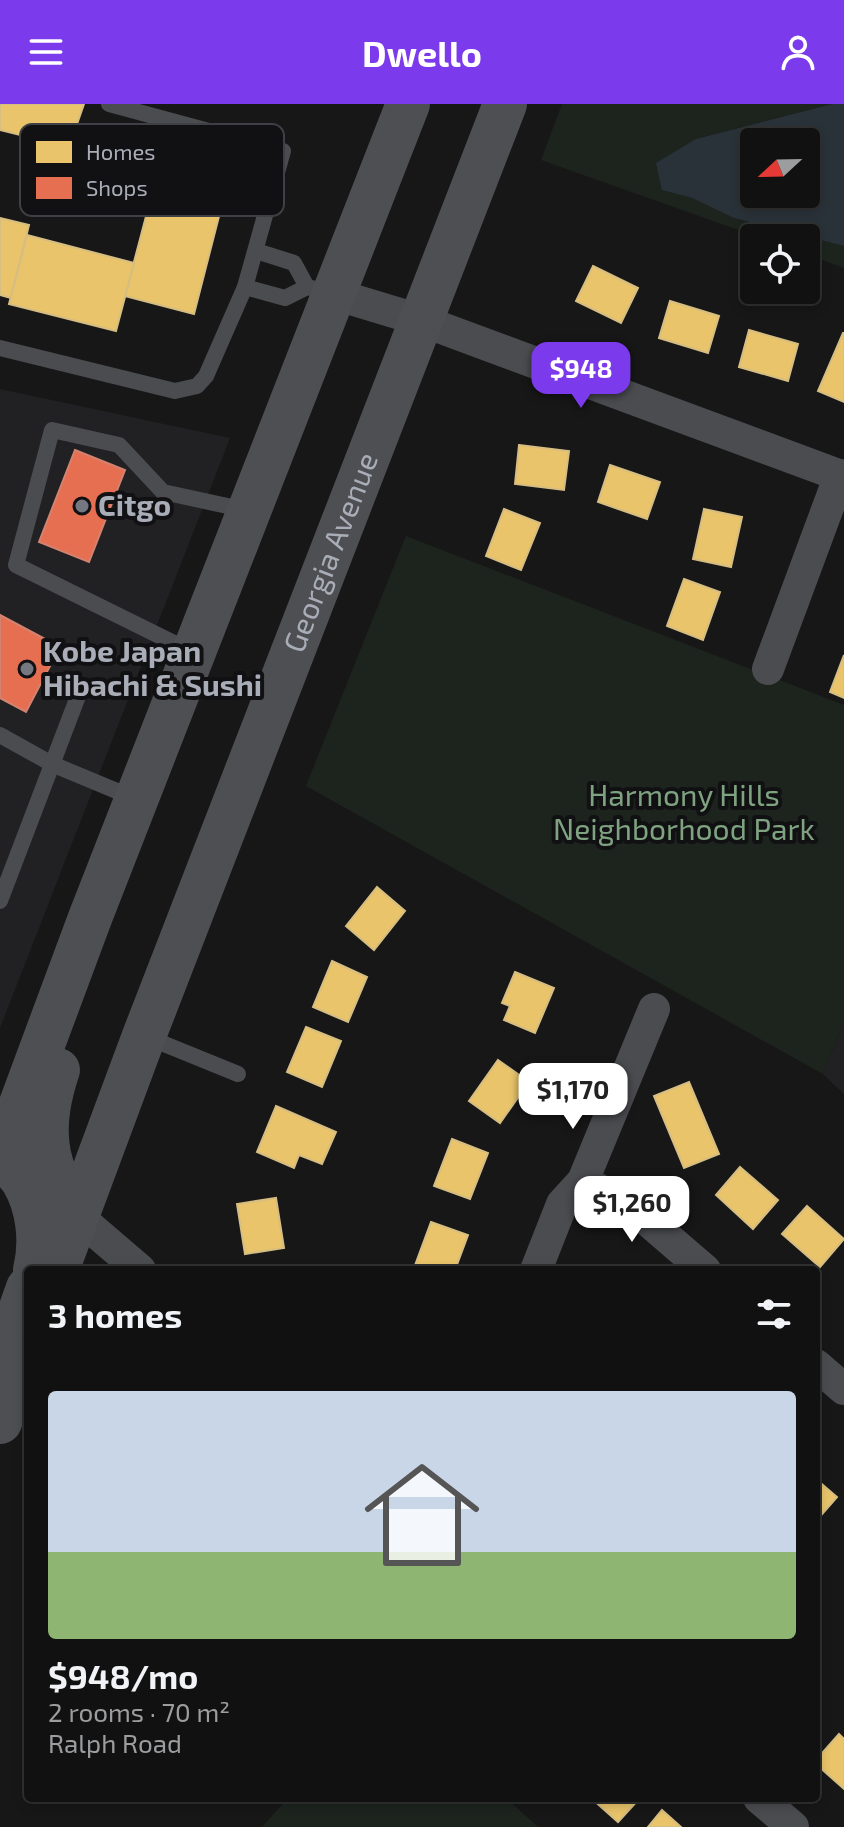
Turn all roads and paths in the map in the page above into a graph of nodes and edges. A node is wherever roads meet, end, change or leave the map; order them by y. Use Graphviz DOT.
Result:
graph roads {
  1 [pos="109,104"];
  2 [pos="408,104"];
  3 [pos="505,104"];
  4 [pos="183,124"];
  5 [pos="265,216"];
  6 [pos="256,251"];
  7 [pos="245,287"];
  8 [pos="320,290"];
  9 [pos="420,320"];
  10 [pos="0,348"];
  11 [pos="842,476"];
  12 [pos="248,510"];
  13 [pos="193,652"];
  14 [pos="768,669"];
  15 [pos="80,691"];
  16 [pos="0,735"];
  17 [pos="52,764"];
  18 [pos="136,799"];
  19 [pos="105,878"];
  20 [pos="0,901"];
  21 [pos="654,1009"];
  22 [pos="144,1036"];
  23 [pos="238,1074"];
  24 [pos="0,1157"];
  25 [pos="583,1181"];
  26 [pos="77,1216"];
  27 [pos="36,1266"];
  28 [pos="58,1266"];
  29 [pos="135,1266"];
  30 [pos="538,1266"];
  31 [pos="700,1266"];
  32 [pos="24,1299"];
  33 [pos="24,1358"];
  34 [pos="0,1366"];
  35 [pos="820,1368"];
  36 [pos="844,1389"];
  37 [pos="0,1422"];
  38 [pos="764,1802"];
  39 [pos="793,1827"];
  1 -- 4 [label="lane"];
  2 -- 8 [label="main road"];
  3 -- 9 [label="main road, Georgia Avenue"];
  5 -- 6 [label="lane"];
  6 -- 7 [label="lane"];
  6 -- 8 [label="lane"];
  7 -- 8 [label="lane"];
  7 -- 10 [label="lane"];
  8 -- 9 [label="street"];
  8 -- 12 [label="main road"];
  9 -- 11 [label="street"];
  9 -- 22 [label="main road, Georgia Avenue"];
  11 -- 14 [label="street"];
  12 -- 13 [label="main road"];
  12 -- 13 [label="lane"];
  13 -- 18 [label="main road"];
  15 -- 17 [label="lane"];
  16 -- 17 [label="lane"];
  17 -- 18 [label="lane"];
  17 -- 20 [label="lane"];
  18 -- 19 [label="main road"];
  19 -- 24 [label="main road"];
  19 -- 26 [label="main road"];
  21 -- 25 [label="street"];
  22 -- 23 [label="lane"];
  22 -- 26 [label="main road, Georgia Avenue"];
  24 -- 27 [label="main road"];
  25 -- 30 [label="street"];
  25 -- 31 [label="street"];
  26 -- 28 [label="main road, Georgia Avenue"];
  26 -- 29 [label="street"];
  32 -- 34 [label="main road"];
  33 -- 37 [label="main road"];
  35 -- 36 [label="street"];
  38 -- 39 [label="street"];
}
